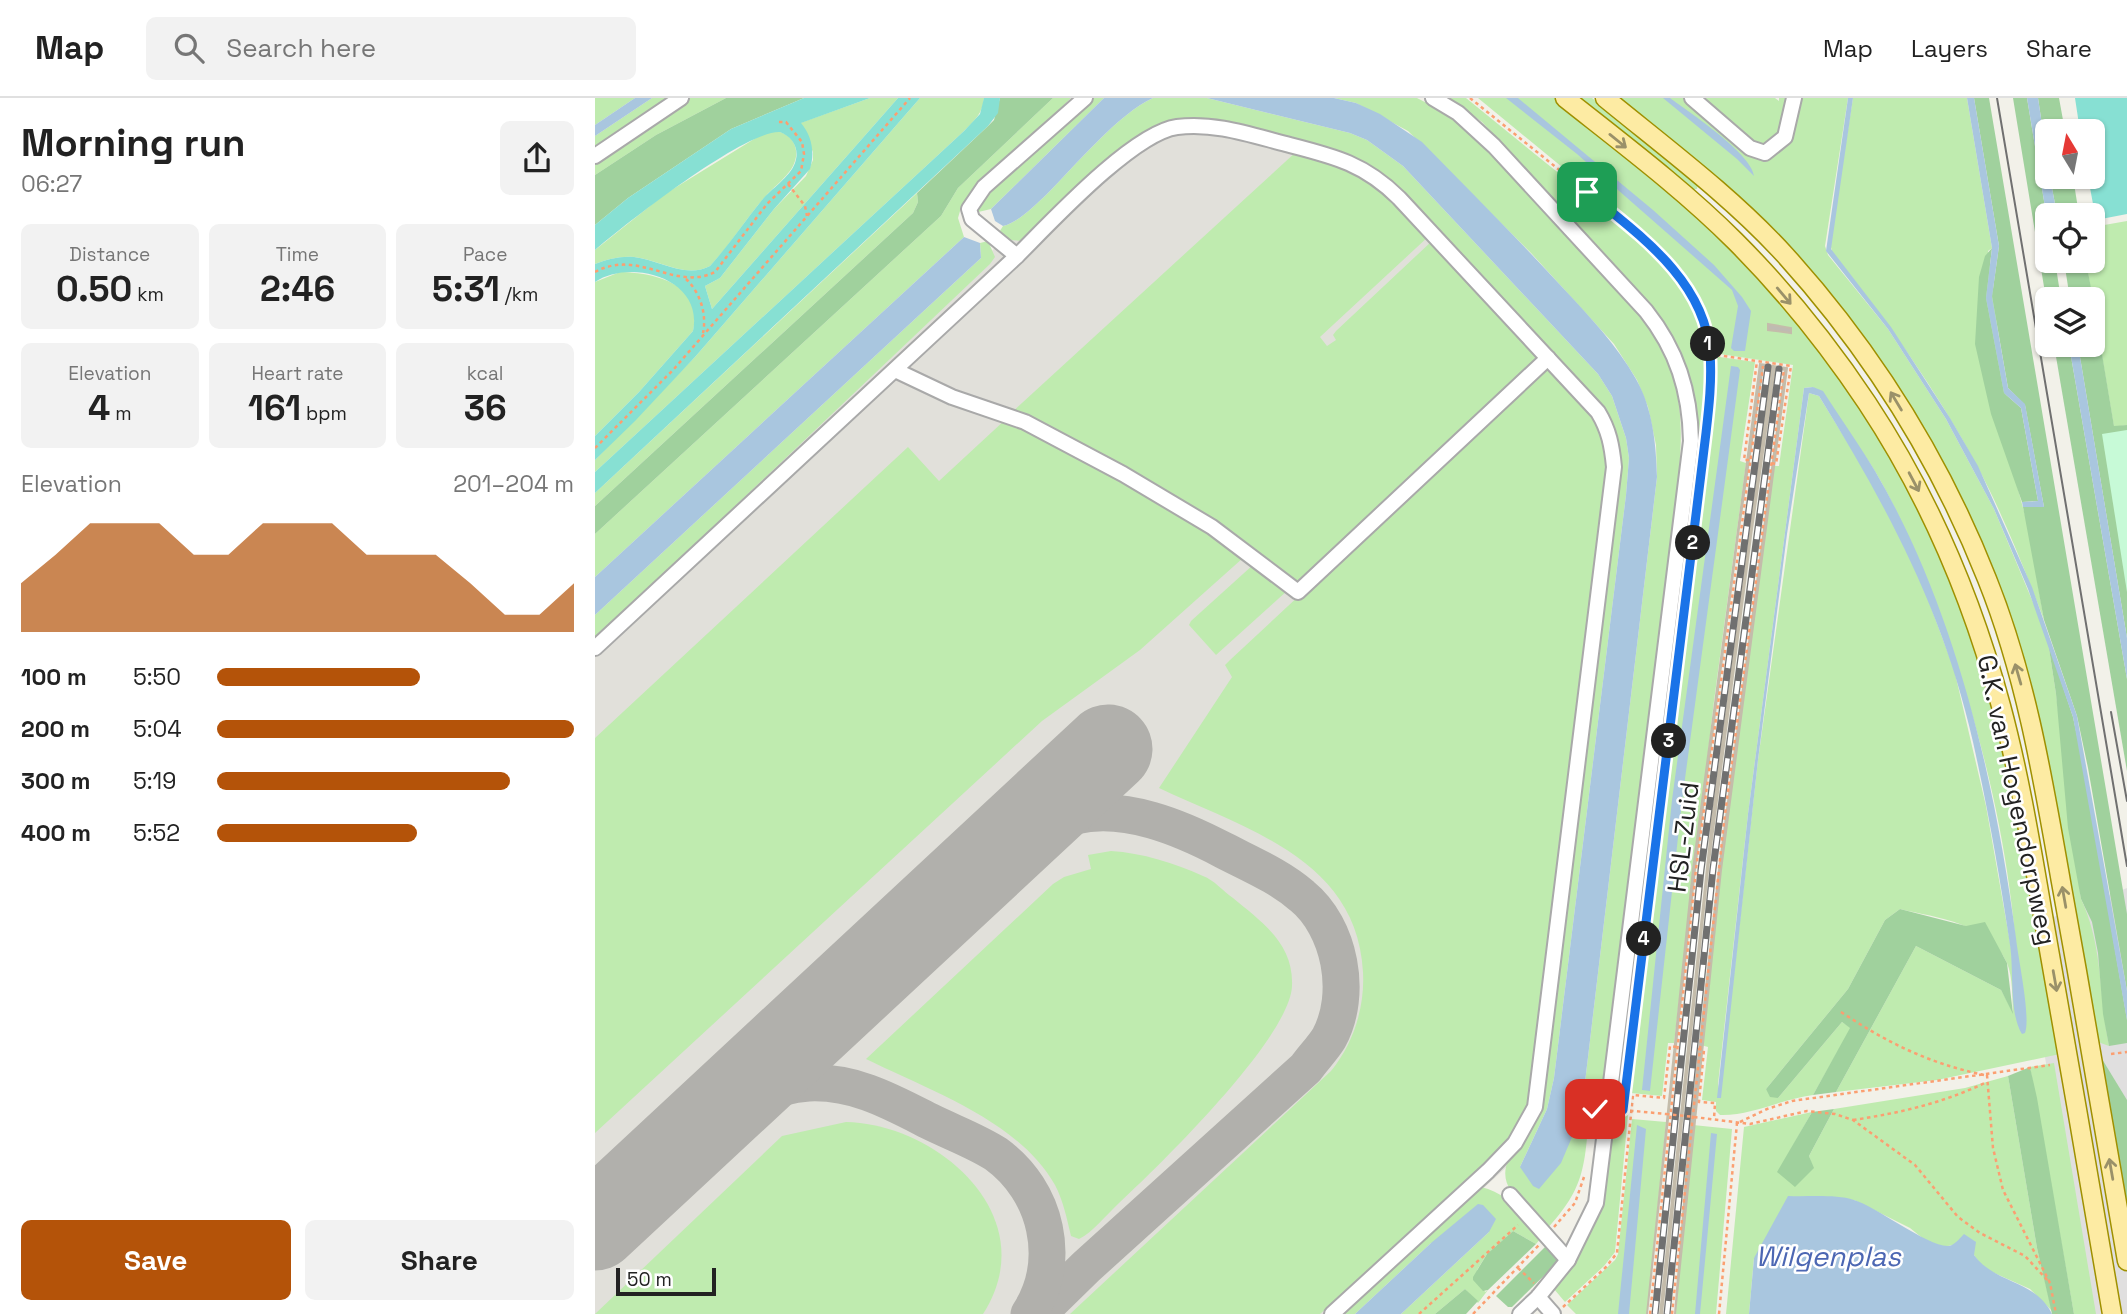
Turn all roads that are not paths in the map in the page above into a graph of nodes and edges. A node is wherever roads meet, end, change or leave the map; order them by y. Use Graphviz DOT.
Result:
graph roads {
  1 [pos="681,98"];
  2 [pos="1085,98"];
  3 [pos="1433,98"];
  4 [pos="1565,98"];
  5 [pos="1605,98"];
  6 [pos="1692,98"];
  7 [pos="1794,98"];
  8 [pos="595,156"];
  9 [pos="1017,256"];
  10 [pos="1548,358"];
  11 [pos="895,370"];
  12 [pos="595,648"];
  13 [pos="1510,1195"];
  14 [pos="1568,1260"];
  15 [pos="2127,1261"];
  16 [pos="1538,1297"];
  17 [pos="1332,1314"];
  18 [pos="1520,1314"];
  19 [pos="1554,1314"];
  20 [pos="2112,1314"];
  1 -- 8 [label="street"];
  2 -- 9 [label="street"];
  3 -- 14 [label="street"];
  4 -- 20 [label="main road, G.K. van Hogendorpweg, one-way"];
  15 -- 5 [label="main road, G.K. van Hogendorpweg, one-way"];
  6 -- 7 [label="street"];
  9 -- 10 [label="street"];
  9 -- 11 [label="street"];
  10 -- 11 [label="street"];
  10 -- 17 [label="street"];
  11 -- 12 [label="street"];
  13 -- 14 [label="street"];
  14 -- 16 [label="street"];
  16 -- 18 [label="street"];
  16 -- 19 [label="street"];
}
